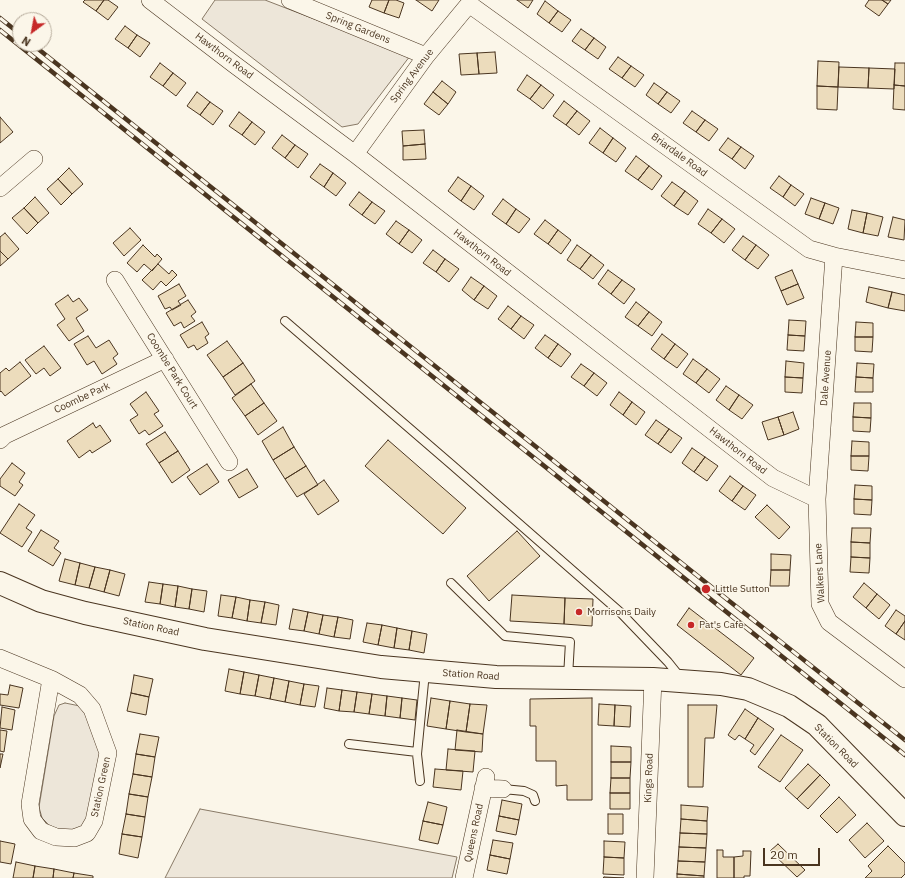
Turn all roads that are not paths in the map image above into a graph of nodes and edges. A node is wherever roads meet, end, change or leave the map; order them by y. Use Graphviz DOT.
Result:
graph roads {
  1 [pos="150,0"];
  2 [pos="290,0"];
  3 [pos="470,2"];
  4 [pos="426,56"];
  5 [pos="355,154"];
  6 [pos="34,159"];
  7 [pos="0,188"];
  8 [pos="834,256"];
  9 [pos="905,270"];
  10 [pos="114,280"];
  11 [pos="285,321"];
  12 [pos="165,359"];
  13 [pos="0,440"];
  14 [pos="229,462"];
  15 [pos="817,499"];
  16 [pos="451,582"];
  17 [pos="0,583"];
  18 [pos="0,658"];
  19 [pos="426,671"];
  20 [pos="568,678"];
  21 [pos="51,679"];
  22 [pos="653,679"];
  23 [pos="905,679"];
  24 [pos="680,681"];
  25 [pos="349,744"];
  26 [pos="418,752"];
  27 [pos="420,781"];
  28 [pos="503,789"];
  29 [pos="535,801"];
  30 [pos="905,815"];
  31 [pos="464,878"];
  32 [pos="645,878"];
  1 -- 5 [label="street, Hawthorn Road"];
  2 -- 4 [label="street, Spring Gardens"];
  3 -- 4 [label="street, Spring Avenue"];
  3 -- 8 [label="street, Briardale Road"];
  4 -- 5 [label="street, Spring Avenue"];
  5 -- 15 [label="street, Hawthorn Road"];
  6 -- 7 [label="street"];
  8 -- 9 [label="street, Briardale Road"];
  8 -- 15 [label="street, Dale Avenue"];
  10 -- 12 [label="street, Coombe Park Court"];
  11 -- 24 [label="lane"];
  12 -- 13 [label="street, Coombe Park"];
  12 -- 14 [label="street, Coombe Park Court"];
  15 -- 23 [label="street, Walkers Lane"];
  16 -- 20 [label="lane"];
  17 -- 19 [label="main road, Station Road"];
  18 -- 21 [label="street, Station Green"];
  19 -- 20 [label="main road, Station Road"];
  19 -- 26 [label="lane"];
  20 -- 22 [label="main road, Station Road"];
  21 -- 21 [label="street, Station Green"];
  22 -- 24 [label="main road, Station Road"];
  22 -- 32 [label="street, Kings Road"];
  24 -- 30 [label="main road, Station Road"];
  25 -- 26 [label="lane"];
  26 -- 27 [label="lane"];
  28 -- 29 [label="lane"];
  28 -- 31 [label="street, Queens Road"];
}
